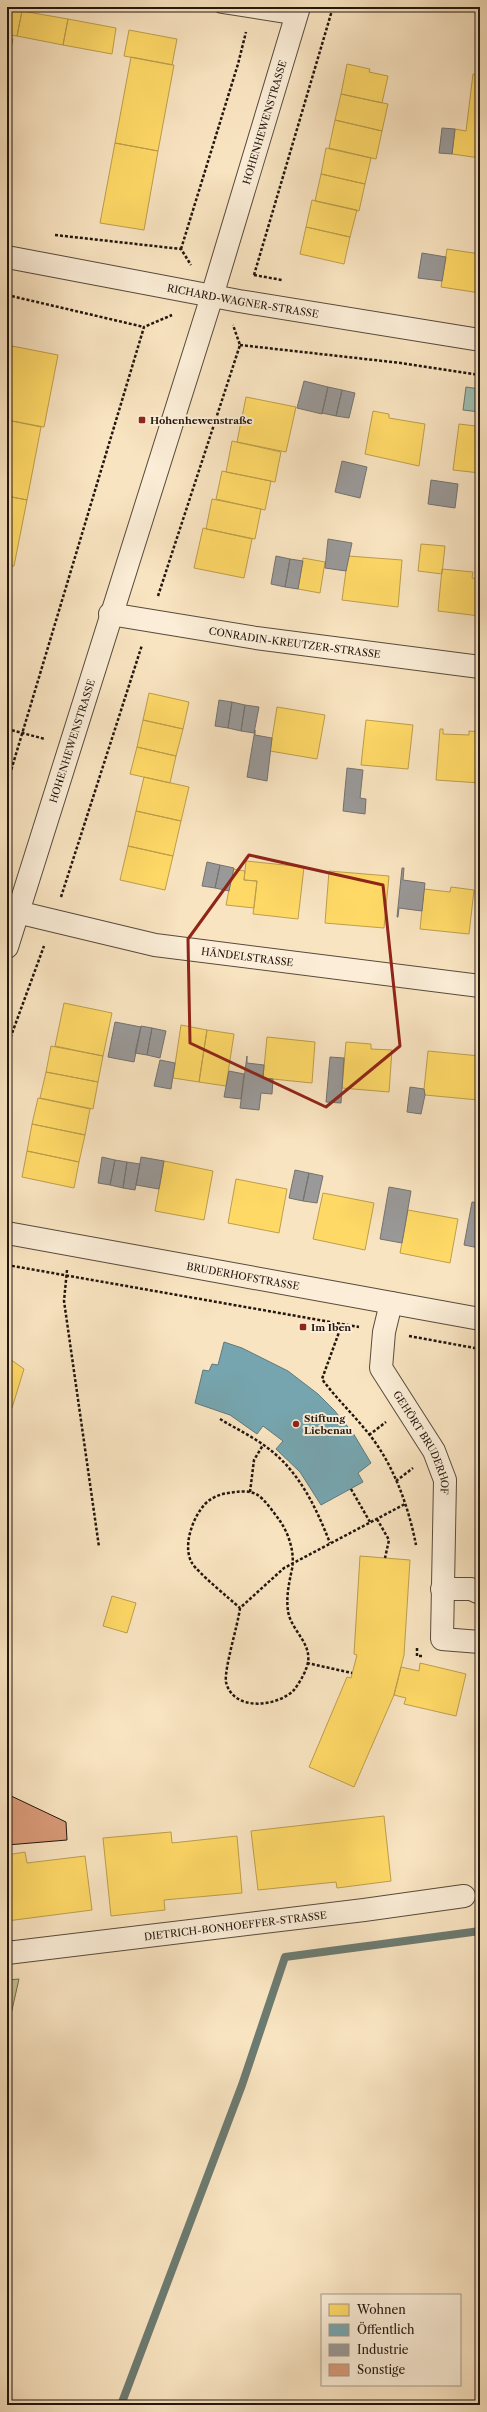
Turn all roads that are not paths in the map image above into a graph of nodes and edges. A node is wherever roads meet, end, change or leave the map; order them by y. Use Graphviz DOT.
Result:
graph roads {
  1 [pos="220,7"];
  2 [pos="297,13"];
  3 [pos="7,257"];
  4 [pos="212,296"];
  5 [pos="480,340"];
  6 [pos="110,614"];
  7 [pos="480,667"];
  8 [pos="17,912"];
  9 [pos="7,947"];
  10 [pos="480,986"];
  11 [pos="7,1233"];
  12 [pos="391,1303"];
  13 [pos="480,1319"];
  14 [pos="442,1588"];
  15 [pos="480,1592"];
  16 [pos="480,1642"];
  17 [pos="464,1896"];
  18 [pos="7,1953"];
  1 -- 2 [label="lane"];
  2 -- 4 [label="street, HOHENHEWENSTRASSE"];
  3 -- 4 [label="street, RICHARD-WAGNER-STRASSE"];
  4 -- 5 [label="street, RICHARD-WAGNER-STRASSE"];
  4 -- 6 [label="street, HOHENHEWENSTRASSE"];
  6 -- 7 [label="street, CONRADIN-KREUTZER-STRASSE"];
  6 -- 8 [label="street, HOHENHEWENSTRASSE"];
  8 -- 9 [label="street, HOHENHEWENSTRASSE"];
  8 -- 10 [label="street, HÄNDELSTRASSE"];
  11 -- 12 [label="street, BRUDERHOFSTRASSE"];
  12 -- 13 [label="street, BRUDERHOFSTRASSE"];
  12 -- 14 [label="street, GEHÖRT BRUDERHOF"];
  14 -- 15 [label="street"];
  14 -- 16 [label="street, GEHÖRT BRUDERHOF"];
  17 -- 18 [label="street, DIETRICH-BONHOEFFER-STRASSE"];
}
